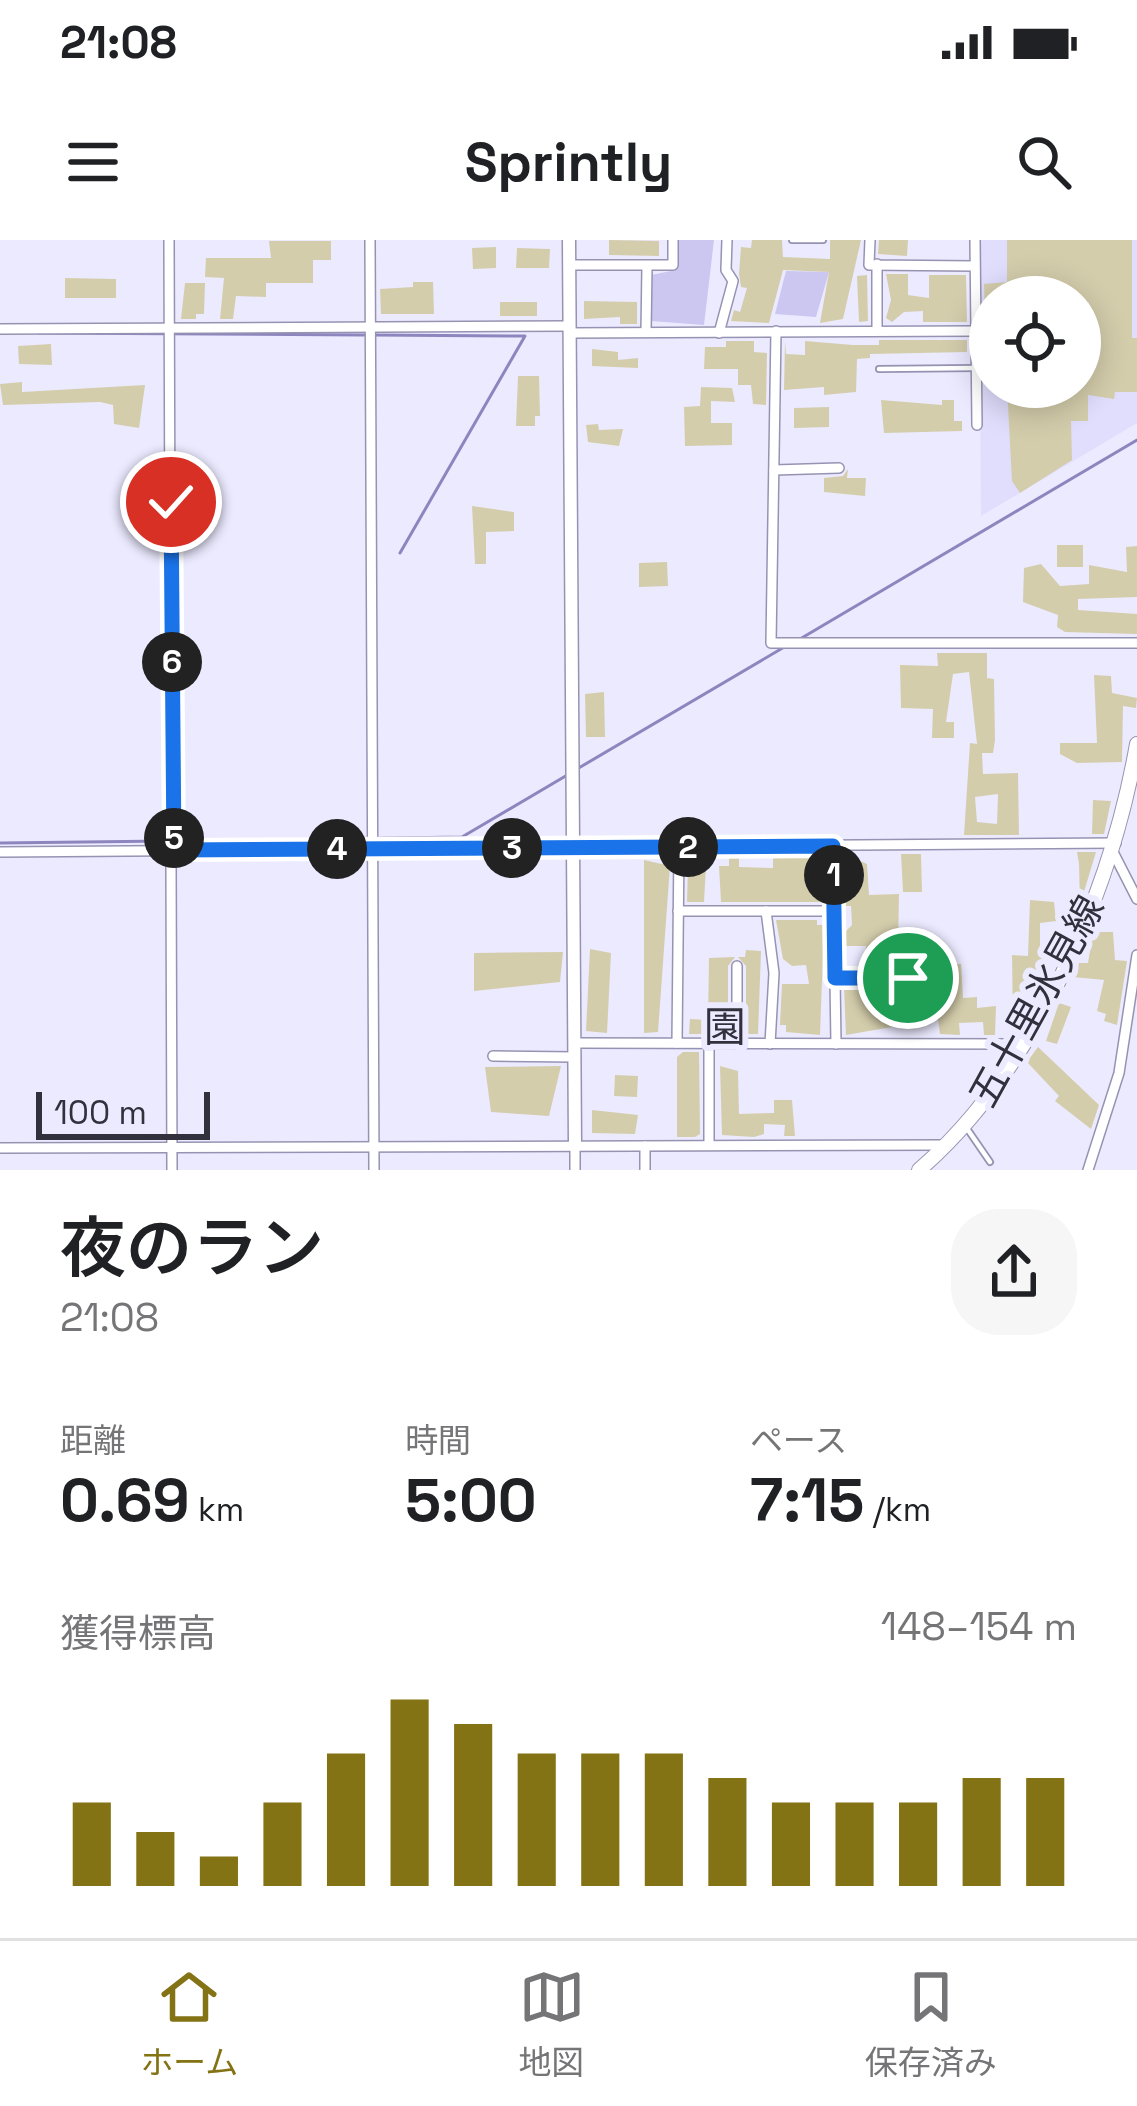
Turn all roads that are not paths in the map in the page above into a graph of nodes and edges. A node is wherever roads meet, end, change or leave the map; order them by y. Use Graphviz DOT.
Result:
graph roads {
  1 [pos="169,240"];
  2 [pos="370,240"];
  3 [pos="569,240"];
  4 [pos="673,240"];
  5 [pos="727,240"];
  6 [pos="792,240"];
  7 [pos="823,240"];
  8 [pos="870,240"];
  9 [pos="975,240"];
  10 [pos="877,264"];
  11 [pos="569,265"];
  12 [pos="647,266"];
  13 [pos="974,266"];
  14 [pos="974,276"];
  15 [pos="170,328"];
  16 [pos="370,328"];
  17 [pos="0,329"];
  18 [pos="570,329"];
  19 [pos="776,331"];
  20 [pos="877,331"];
  21 [pos="969,331"];
  22 [pos="646,332"];
  23 [pos="719,333"];
  24 [pos="969,368"];
  25 [pos="879,369"];
  26 [pos="977,408"];
  27 [pos="977,425"];
  28 [pos="838,468"];
  29 [pos="774,470"];
  30 [pos="1137,643"];
  31 [pos="1137,744"];
  32 [pos="1132,796"];
  33 [pos="833,846"];
  34 [pos="679,847"];
  35 [pos="572,848"];
  36 [pos="1114,848"];
  37 [pos="371,849"];
  38 [pos="174,850"];
  39 [pos="0,852"];
  40 [pos="1137,899"];
  41 [pos="678,911"];
  42 [pos="766,911"];
  43 [pos="834,911"];
  44 [pos="1137,956"];
  45 [pos="736,966"];
  46 [pos="835,978"];
  47 [pos="908,978"];
  48 [pos="677,1043"];
  49 [pos="709,1043"];
  50 [pos="737,1044"];
  51 [pos="770,1044"];
  52 [pos="836,1044"];
  53 [pos="1020,1044"];
  54 [pos="575,1050"];
  55 [pos="493,1055"];
  56 [pos="965,1125"];
  57 [pos="374,1144"];
  58 [pos="645,1145"];
  59 [pos="709,1145"];
  60 [pos="948,1145"];
  61 [pos="575,1146"];
  62 [pos="0,1148"];
  63 [pos="172,1149"];
  64 [pos="990,1162"];
  65 [pos="172,1170"];
  66 [pos="374,1170"];
  67 [pos="575,1170"];
  68 [pos="645,1170"];
  69 [pos="919,1170"];
  70 [pos="1088,1170"];
  1 -- 15 [label="street"];
  2 -- 16 [label="street"];
  3 -- 11 [label="street"];
  4 -- 12 [label="street"];
  5 -- 23 [label="street"];
  6 -- 7 [label="lane"];
  8 -- 10 [label="street"];
  9 -- 13 [label="street"];
  10 -- 13 [label="street"];
  10 -- 20 [label="street"];
  11 -- 12 [label="street"];
  11 -- 18 [label="street"];
  12 -- 22 [label="street"];
  13 -- 14 [label="street"];
  15 -- 16 [label="street"];
  15 -- 17 [label="street"];
  15 -- 38 [label="street"];
  16 -- 18 [label="street"];
  16 -- 37 [label="street"];
  18 -- 22 [label="street"];
  18 -- 35 [label="street"];
  19 -- 20 [label="street"];
  19 -- 23 [label="street"];
  19 -- 29 [label="street"];
  20 -- 21 [label="street"];
  22 -- 23 [label="street"];
  24 -- 25 [label="lane"];
  26 -- 27 [label="street"];
  28 -- 29 [label="street"];
  29 -- 30 [label="street"];
  31 -- 32 [label="main road, 五十里氷見線"];
  32 -- 36 [label="main road, 五十里氷見線"];
  33 -- 34 [label="street"];
  33 -- 36 [label="street"];
  33 -- 43 [label="street"];
  34 -- 35 [label="street"];
  34 -- 41 [label="street"];
  35 -- 37 [label="street"];
  35 -- 54 [label="street"];
  36 -- 40 [label="street"];
  36 -- 53 [label="main road, 五十里氷見線"];
  37 -- 38 [label="street"];
  37 -- 57 [label="street"];
  38 -- 39 [label="street"];
  38 -- 63 [label="street"];
  41 -- 42 [label="street"];
  41 -- 48 [label="street"];
  42 -- 43 [label="street"];
  42 -- 51 [label="street"];
  43 -- 46 [label="street"];
  44 -- 70 [label="street"];
  45 -- 50 [label="street"];
  46 -- 47 [label="street"];
  46 -- 52 [label="street"];
  48 -- 49 [label="street"];
  48 -- 54 [label="street"];
  49 -- 50 [label="street"];
  49 -- 59 [label="street"];
  50 -- 51 [label="street"];
  51 -- 52 [label="street"];
  52 -- 53 [label="street"];
  53 -- 56 [label="main road, 五十里氷見線"];
  54 -- 55 [label="street"];
  54 -- 61 [label="street"];
  56 -- 60 [label="main road, 五十里氷見線"];
  56 -- 64 [label="lane"];
  57 -- 61 [label="street"];
  57 -- 63 [label="street"];
  57 -- 66 [label="street"];
  58 -- 59 [label="street"];
  58 -- 61 [label="street"];
  58 -- 68 [label="street"];
  59 -- 60 [label="street"];
  60 -- 69 [label="main road, 五十里氷見線"];
  61 -- 67 [label="street"];
  62 -- 63 [label="street"];
  63 -- 65 [label="street"];
}
